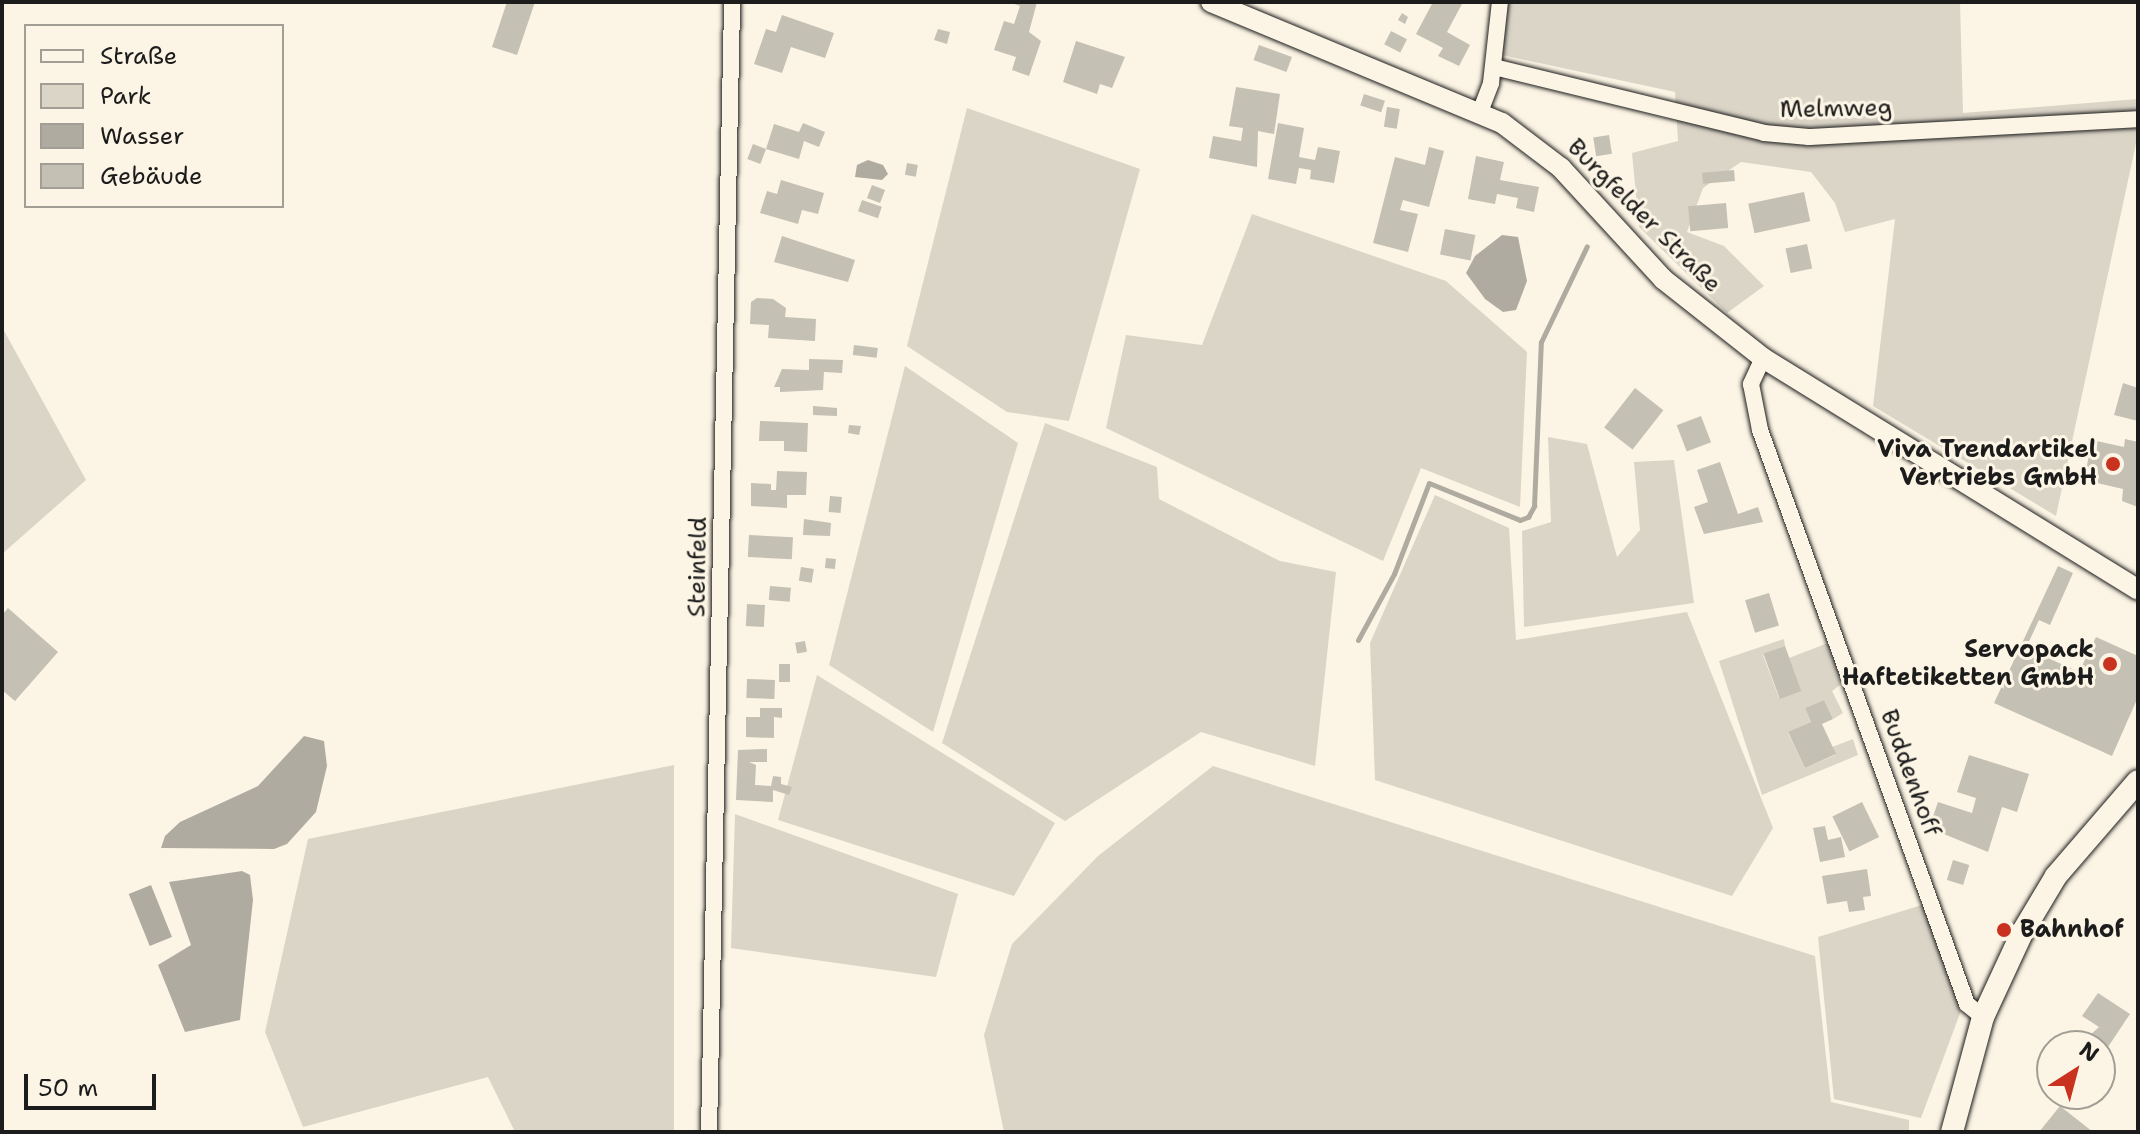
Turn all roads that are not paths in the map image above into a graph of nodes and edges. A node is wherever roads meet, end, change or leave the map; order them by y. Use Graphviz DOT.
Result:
graph roads {
  1 [pos="732,2"];
  2 [pos="1211,2"];
  3 [pos="1500,2"];
  4 [pos="1494,67"];
  5 [pos="1480,112"];
  6 [pos="2138,119"];
  7 [pos="1763,358"];
  8 [pos="2138,590"];
  9 [pos="2138,781"];
  10 [pos="1983,1017"];
  11 [pos="709,1132"];
  12 [pos="1952,1132"];
  1 -- 11 [label="street, Steinfeld"];
  2 -- 5 [label="street, Burgfelder Straße"];
  3 -- 4 [label="street"];
  4 -- 5 [label="street"];
  4 -- 6 [label="street, Melmweg"];
  5 -- 7 [label="street, Burgfelder Straße"];
  7 -- 8 [label="street, Burgfelder Straße"];
  7 -- 10 [label="street, Buddenhoff"];
  9 -- 10 [label="main road"];
  10 -- 12 [label="main road"];
}
